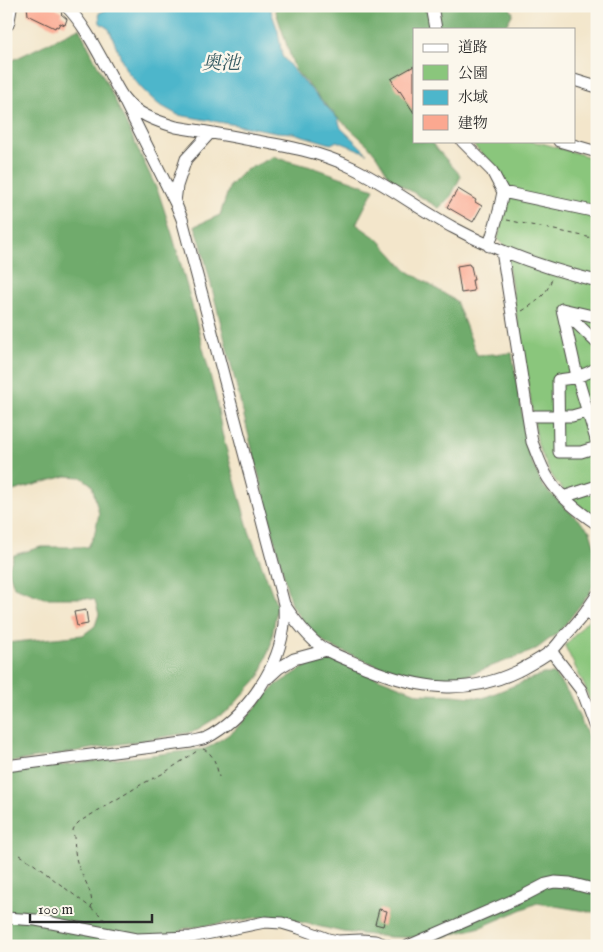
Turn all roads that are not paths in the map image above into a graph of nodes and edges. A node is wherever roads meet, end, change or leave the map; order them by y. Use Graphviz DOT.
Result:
graph roads {
  1 [pos="9,6"];
  2 [pos="66,6"];
  3 [pos="432,6"];
  4 [pos="6,23"];
  5 [pos="436,28"];
  6 [pos="576,81"];
  7 [pos="597,87"];
  8 [pos="123,98"];
  9 [pos="210,133"];
  10 [pos="463,142"];
  11 [pos="562,142"];
  12 [pos="597,152"];
  13 [pos="503,192"];
  14 [pos="175,202"];
  15 [pos="597,212"];
  16 [pos="489,246"];
  17 [pos="502,251"];
  18 [pos="597,281"];
  19 [pos="562,310"];
  20 [pos="597,316"];
  21 [pos="597,344"];
  22 [pos="597,368"];
  23 [pos="577,376"];
  24 [pos="592,410"];
  25 [pos="535,416"];
  26 [pos="558,416"];
  27 [pos="597,443"];
  28 [pos="597,447"];
  29 [pos="597,486"];
  30 [pos="562,497"];
  31 [pos="597,524"];
  32 [pos="597,595"];
  33 [pos="284,604"];
  34 [pos="587,609"];
  35 [pos="597,622"];
  36 [pos="327,650"];
  37 [pos="551,651"];
  38 [pos="265,680"];
  39 [pos="597,733"];
  40 [pos="6,766"];
  41 [pos="597,890"];
  42 [pos="6,918"];
  43 [pos="389,946"];
  44 [pos="408,946"];
  1 -- 4 [label="highway"];
  2 -- 8 [label="street"];
  3 -- 5 [label="street"];
  6 -- 7 [label="street"];
  8 -- 9 [label="street"];
  8 -- 14 [label="street"];
  9 -- 14 [label="street"];
  9 -- 16 [label="street"];
  10 -- 13 [label="street"];
  11 -- 12 [label="street"];
  13 -- 15 [label="street"];
  13 -- 16 [label="street"];
  14 -- 33 [label="street"];
  16 -- 17 [label="street"];
  17 -- 18 [label="street"];
  17 -- 30 [label="street"];
  19 -- 20 [label="street"];
  19 -- 21 [label="street"];
  19 -- 23 [label="street"];
  22 -- 23 [label="street"];
  23 -- 24 [label="street"];
  23 -- 26 [label="street"];
  24 -- 26 [label="street"];
  24 -- 27 [label="street"];
  25 -- 26 [label="street"];
  26 -- 28 [label="street"];
  29 -- 30 [label="street"];
  30 -- 31 [label="street"];
  32 -- 34 [label="street"];
  33 -- 36 [label="street"];
  33 -- 38 [label="street"];
  34 -- 35 [label="street"];
  34 -- 37 [label="street"];
  36 -- 37 [label="street"];
  36 -- 38 [label="street"];
  37 -- 39 [label="street"];
  38 -- 40 [label="street"];
  41 -- 44 [label="street"];
  42 -- 43 [label="street"];
}
